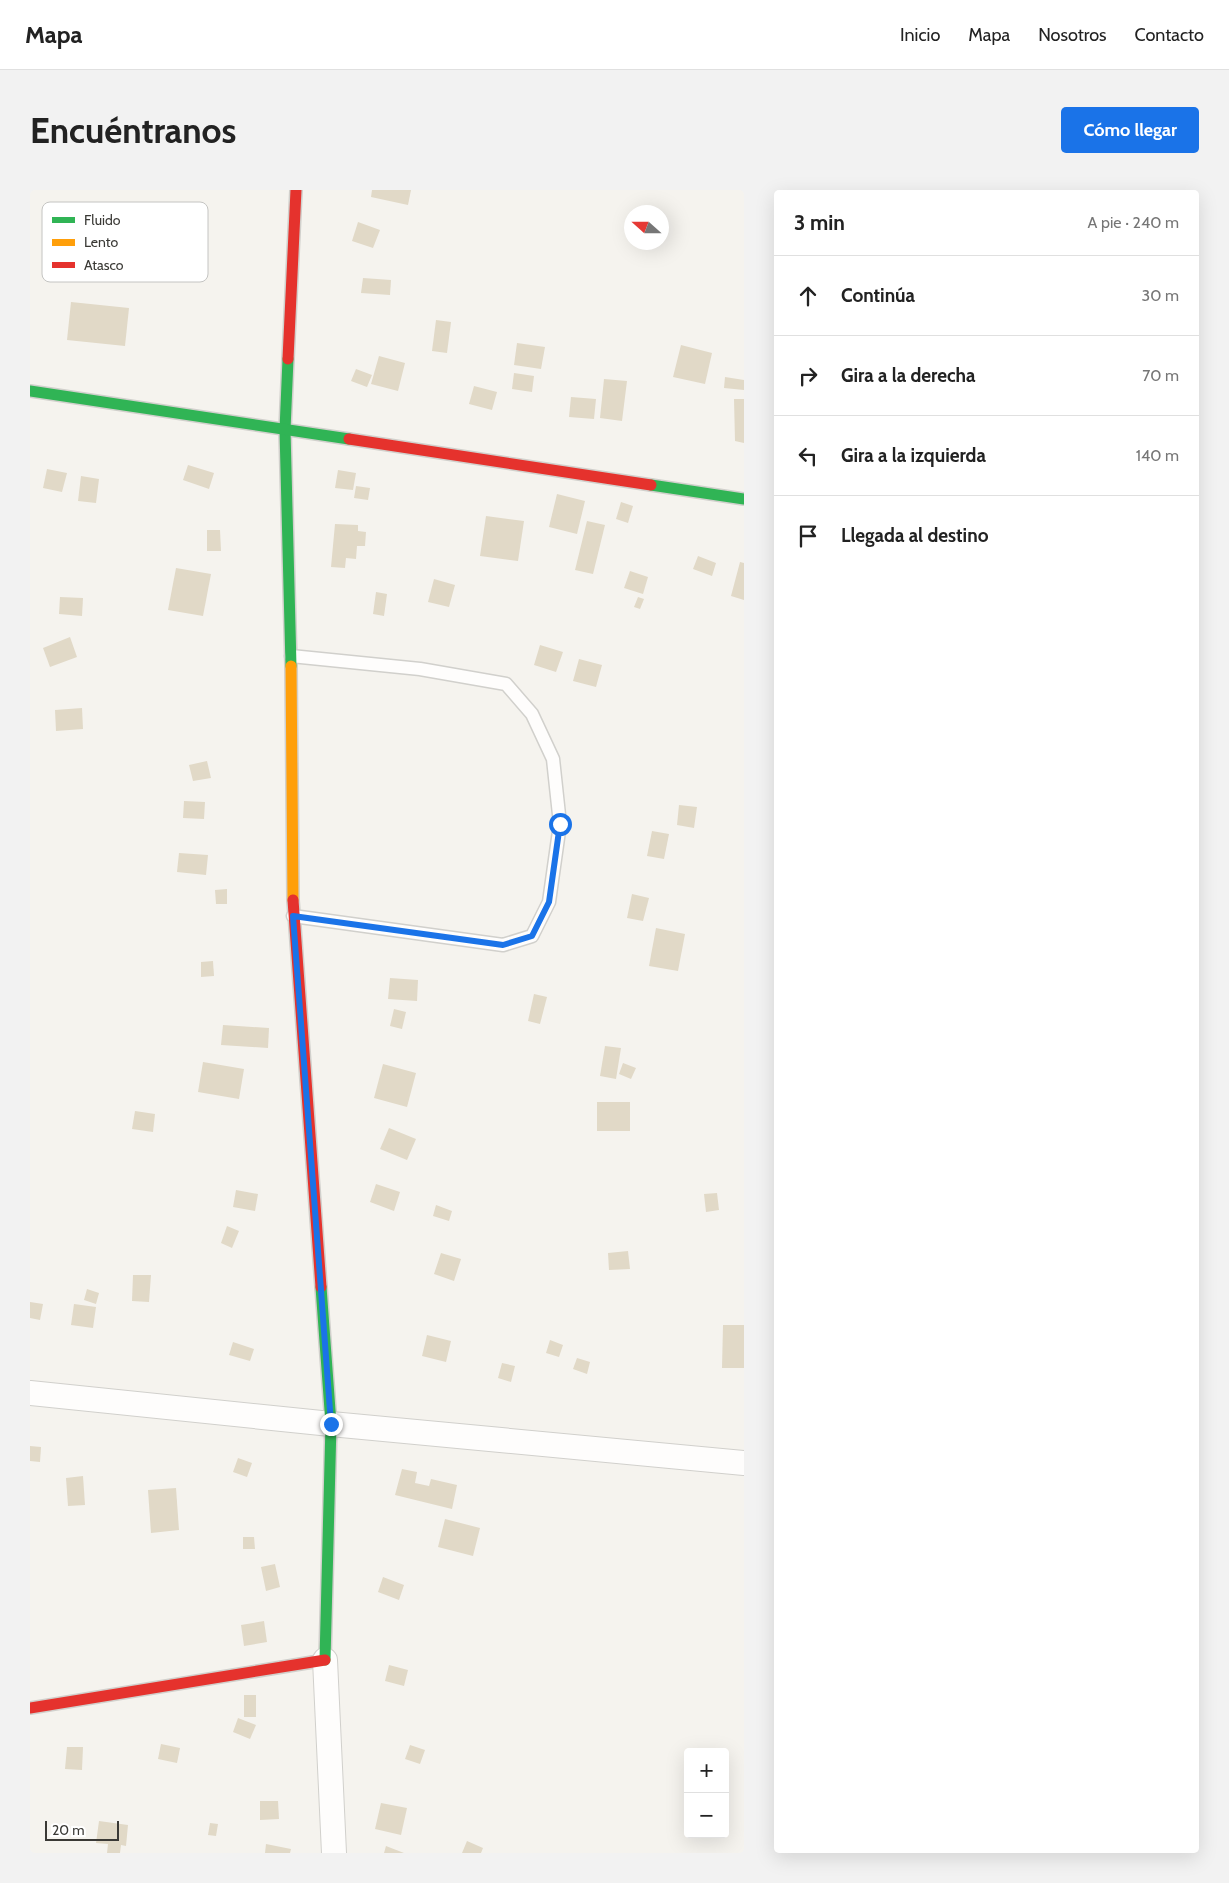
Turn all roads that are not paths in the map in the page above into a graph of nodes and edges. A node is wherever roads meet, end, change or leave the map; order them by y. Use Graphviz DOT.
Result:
graph roads {
  1 [pos="296,190"];
  2 [pos="30,391"];
  3 [pos="285,430"];
  4 [pos="744,500"];
  5 [pos="291,656"];
  6 [pos="293,916"];
  7 [pos="30,1393"];
  8 [pos="331,1424"];
  9 [pos="744,1462"];
  10 [pos="325,1660"];
  11 [pos="30,1708"];
  12 [pos="334,1853"];
  1 -- 3 [label="street"];
  2 -- 3 [label="street"];
  3 -- 4 [label="street"];
  3 -- 5 [label="street"];
  5 -- 6 [label="street"];
  5 -- 6 [label="lane"];
  6 -- 8 [label="street"];
  7 -- 8 [label="street"];
  8 -- 9 [label="street"];
  8 -- 10 [label="street"];
  10 -- 11 [label="street"];
  10 -- 12 [label="street"];
}
